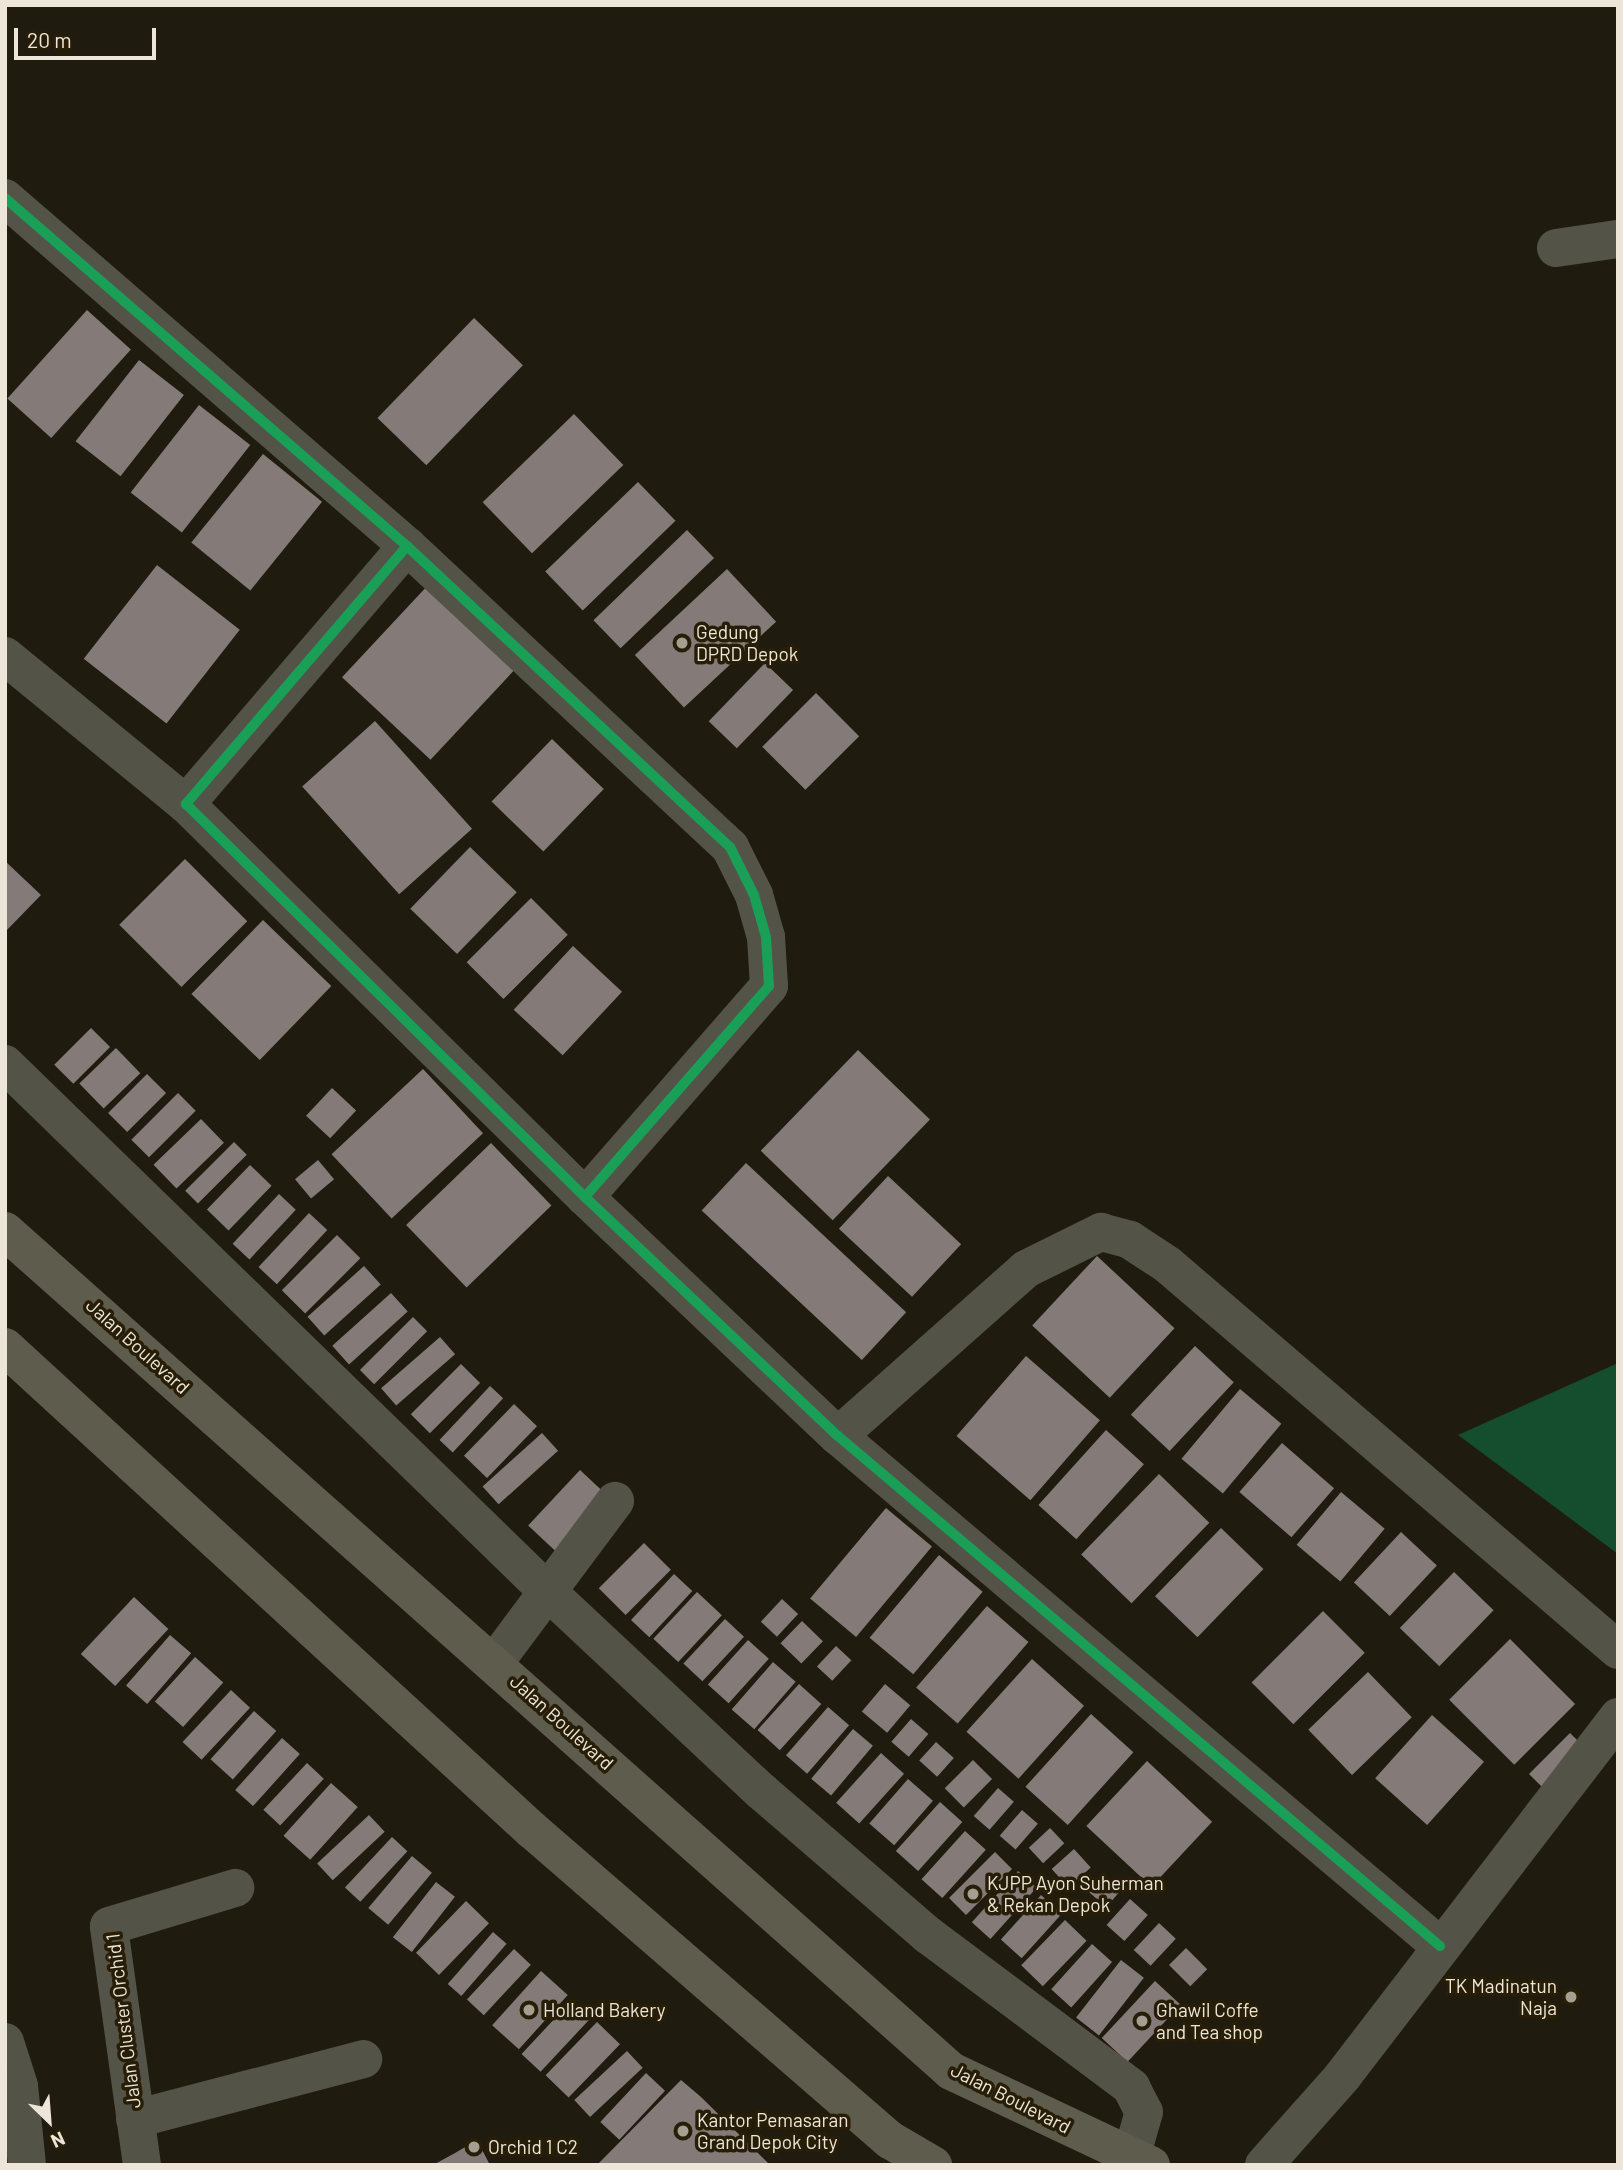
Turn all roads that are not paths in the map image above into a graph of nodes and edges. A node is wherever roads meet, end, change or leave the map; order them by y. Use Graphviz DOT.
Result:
graph roads {
  1 [pos="5,198"];
  2 [pos="1618,239"];
  3 [pos="1556,248"];
  4 [pos="407,546"];
  5 [pos="5,656"];
  6 [pos="186,804"];
  7 [pos="5,1064"];
  8 [pos="585,1196"];
  9 [pos="5,1231"];
  10 [pos="5,1347"];
  11 [pos="838,1437"];
  12 [pos="615,1502"];
  13 [pos="546,1590"];
  14 [pos="1618,1650"];
  15 [pos="495,1662"];
  16 [pos="1618,1717"];
  17 [pos="235,1888"];
  18 [pos="1440,1947"];
  19 [pos="5,2042"];
  20 [pos="363,2059"];
  21 [pos="135,2119"];
  22 [pos="1141,2161"];
  23 [pos="27,2165"];
  24 [pos="142,2165"];
  25 [pos="933,2165"];
  26 [pos="1264,2165"];
  1 -- 4 [label="street"];
  2 -- 3 [label="street"];
  4 -- 6 [label="street"];
  4 -- 8 [label="street"];
  5 -- 6 [label="street"];
  6 -- 8 [label="street"];
  7 -- 13 [label="street"];
  8 -- 11 [label="street"];
  9 -- 15 [label="main road, Jalan Boulevard"];
  10 -- 25 [label="main road"];
  11 -- 14 [label="street"];
  11 -- 18 [label="street"];
  12 -- 13 [label="street"];
  13 -- 15 [label="street"];
  13 -- 22 [label="street"];
  15 -- 22 [label="main road, Jalan Boulevard"];
  16 -- 18 [label="street"];
  17 -- 21 [label="street, Jalan Cluster Orchid 1"];
  18 -- 26 [label="street"];
  19 -- 23 [label="street"];
  20 -- 21 [label="street, Jalan Cluster Orchid 1"];
  21 -- 24 [label="street, Jalan Cluster Orchid 1"];
}
